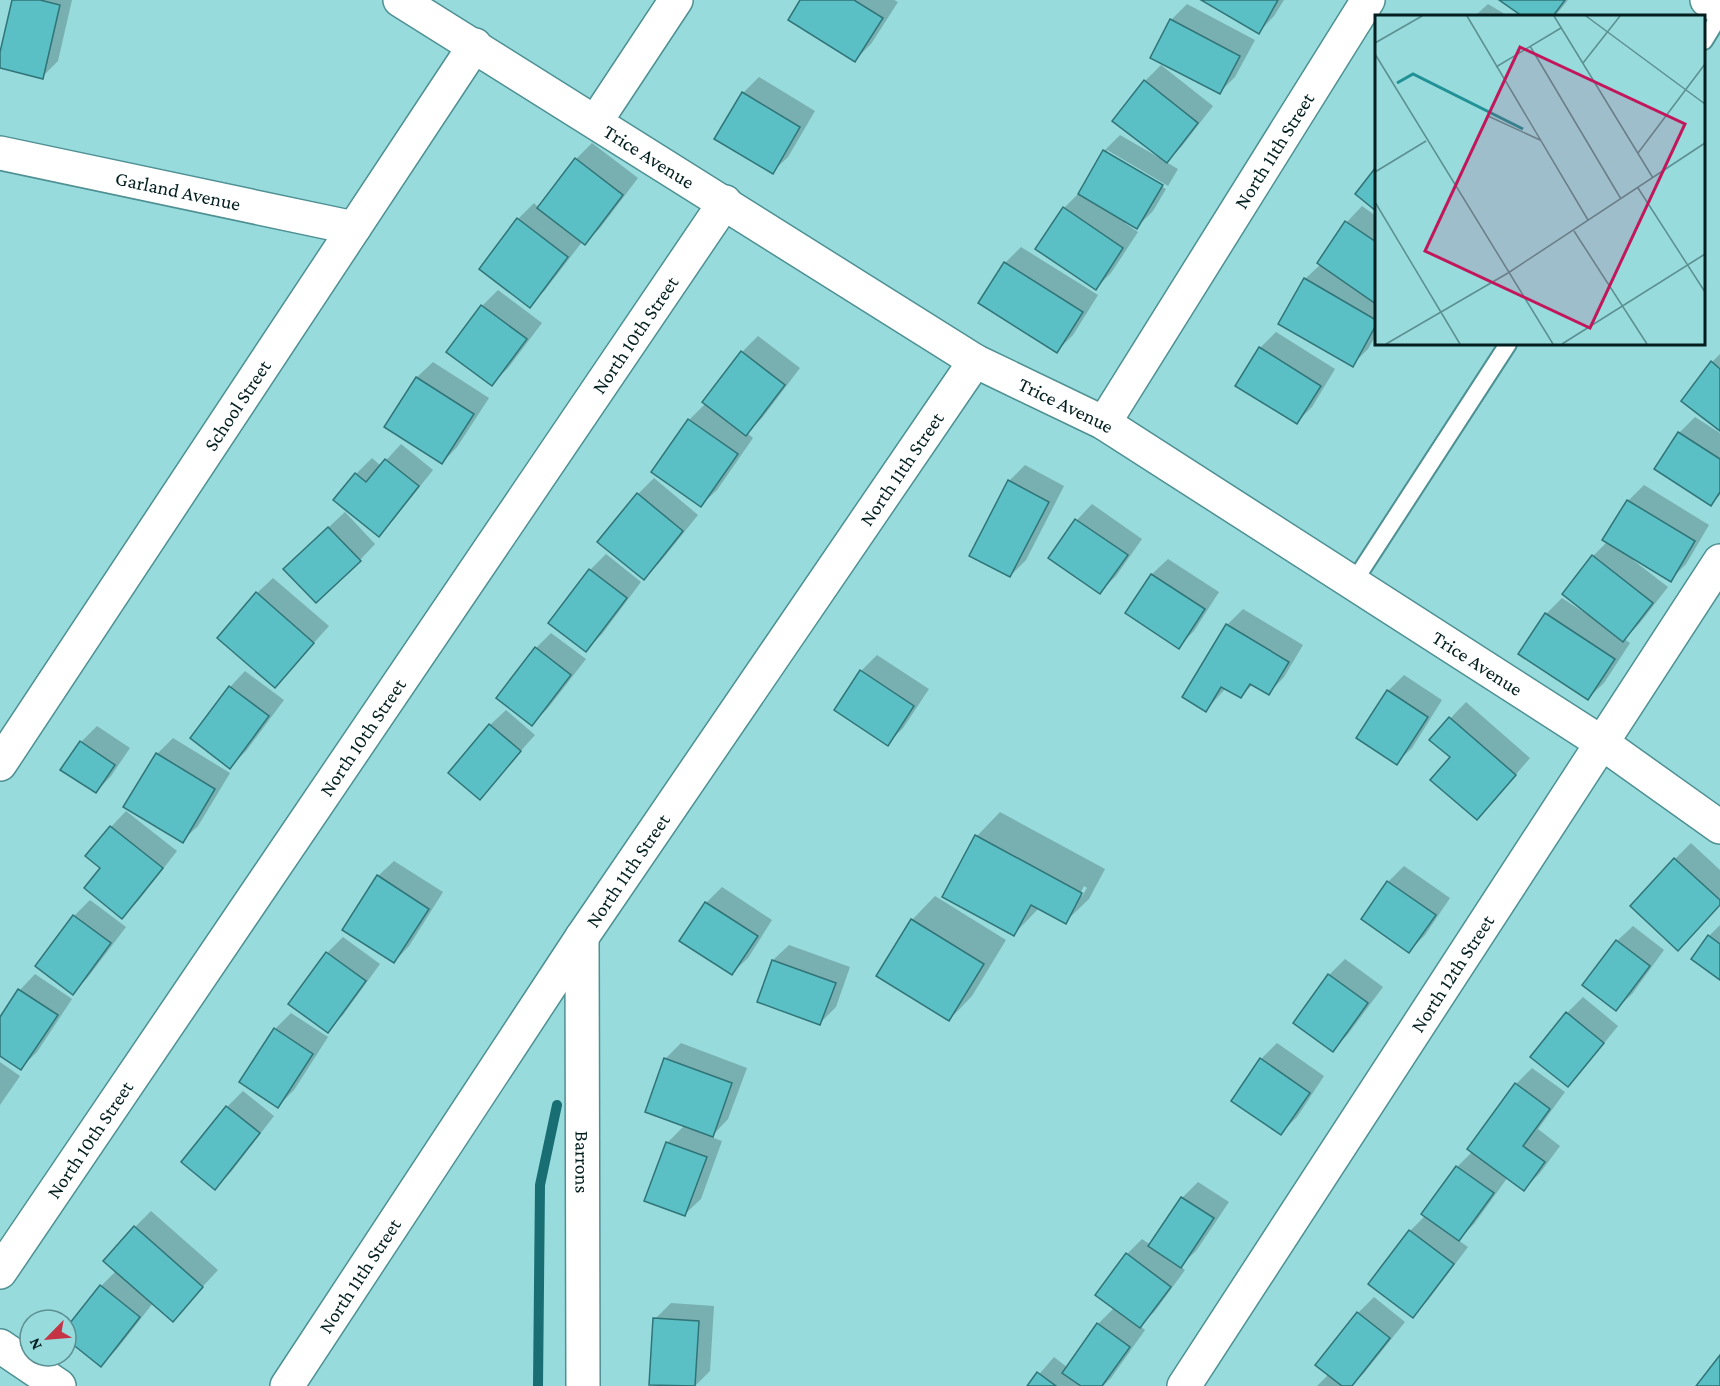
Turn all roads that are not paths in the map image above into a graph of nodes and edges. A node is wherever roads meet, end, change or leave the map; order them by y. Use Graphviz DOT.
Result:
graph roads {
  1 [pos="400,0"];
  2 [pos="676,0"];
  3 [pos="1368,0"];
  4 [pos="1707,0"];
  5 [pos="1720,8"];
  6 [pos="1720,15"];
  7 [pos="1705,39"];
  8 [pos="475,45"];
  9 [pos="597,121"];
  10 [pos="0,153"];
  11 [pos="725,202"];
  12 [pos="354,228"];
  13 [pos="1507,345"];
  14 [pos="975,361"];
  15 [pos="1104,423"];
  16 [pos="1720,561"];
  17 [pos="1353,583"];
  18 [pos="1602,743"];
  19 [pos="0,764"];
  20 [pos="1720,827"];
  21 [pos="582,937"];
  22 [pos="0,1272"];
  23 [pos="0,1346"];
  24 [pos="59,1386"];
  25 [pos="287,1386"];
  26 [pos="583,1386"];
  27 [pos="1184,1386"];
  1 -- 8 [label="street, Trice Avenue"];
  2 -- 9 [label="street"];
  3 -- 15 [label="street, North 11th Street"];
  4 -- 5 [label="street"];
  6 -- 7 [label="lane"];
  8 -- 9 [label="street, Trice Avenue"];
  8 -- 12 [label="street, School Street"];
  9 -- 11 [label="street, Trice Avenue"];
  10 -- 12 [label="street, Garland Avenue"];
  11 -- 14 [label="street, Trice Avenue"];
  11 -- 22 [label="street, North 10th Street"];
  12 -- 19 [label="street, School Street"];
  13 -- 17 [label="lane"];
  14 -- 15 [label="street, Trice Avenue"];
  14 -- 21 [label="street, North 11th Street"];
  15 -- 17 [label="street, Trice Avenue"];
  16 -- 18 [label="street, North 12th Street"];
  17 -- 18 [label="street, Trice Avenue"];
  18 -- 20 [label="street, Trice Avenue"];
  18 -- 27 [label="street, North 12th Street"];
  21 -- 25 [label="street, North 11th Street"];
  21 -- 26 [label="street, Barrons"];
  23 -- 24 [label="street"];
}
